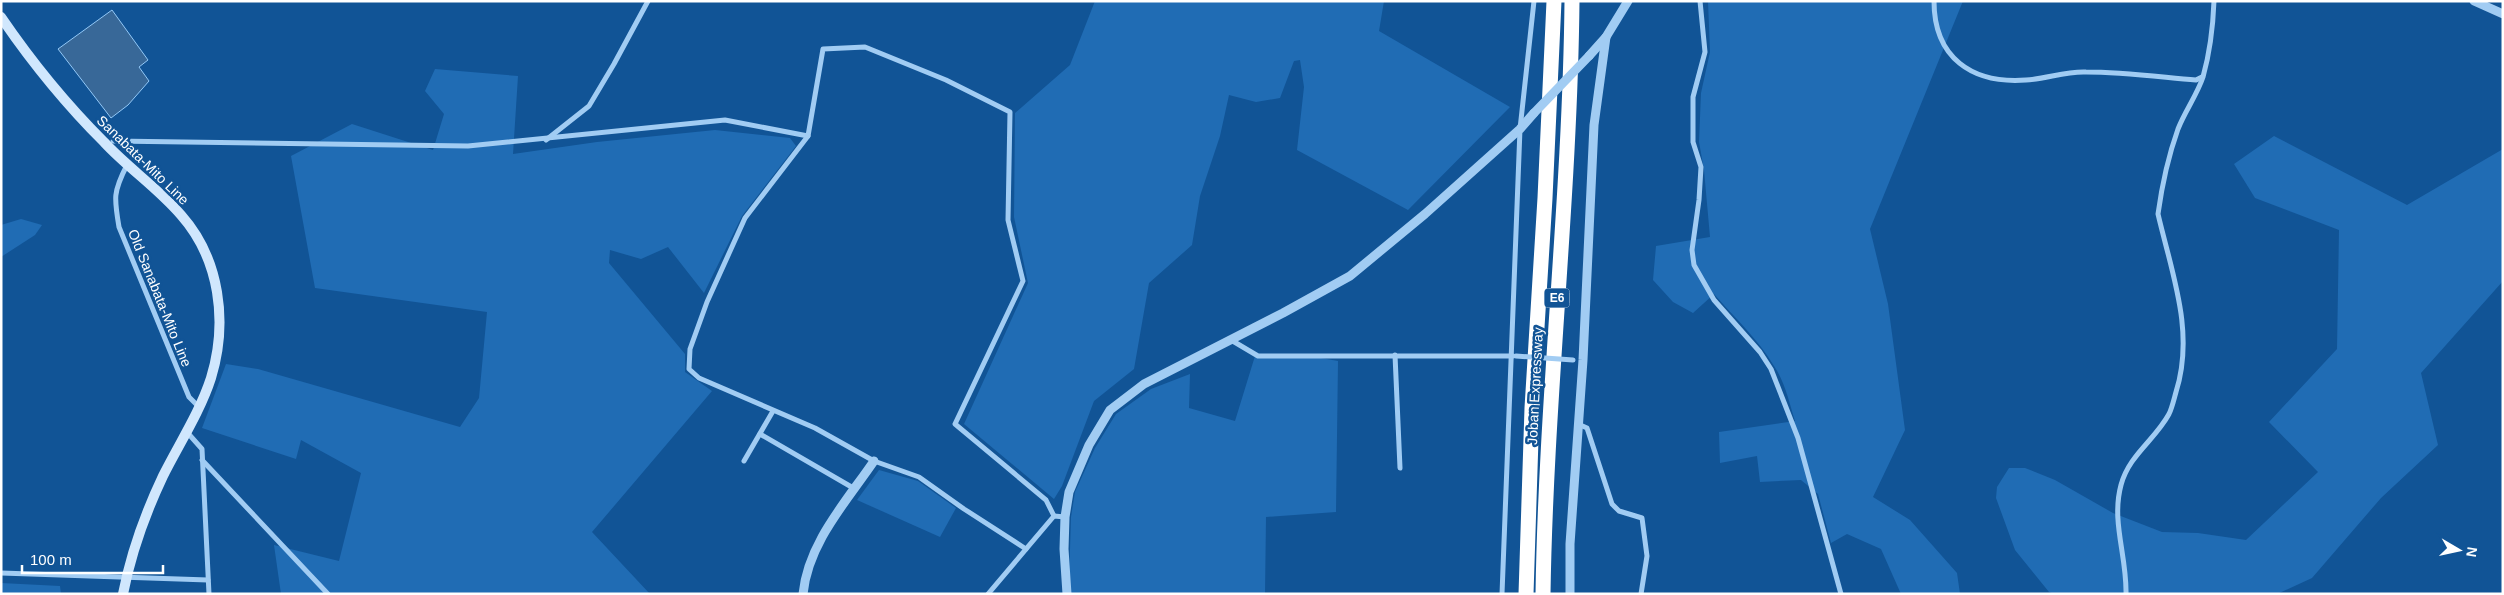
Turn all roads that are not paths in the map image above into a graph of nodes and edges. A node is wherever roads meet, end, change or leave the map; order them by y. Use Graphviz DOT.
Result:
graph roads {
  1 [pos="648,1"];
  2 [pos="1534,1"];
  3 [pos="1554,1"];
  4 [pos="1572,1"];
  5 [pos="1628,1"];
  6 [pos="1700,1"];
  7 [pos="1934,1"];
  8 [pos="2214,1"];
  9 [pos="2474,1"];
  10 [pos="2503,14"];
  11 [pos="1,17"];
  12 [pos="1606,37"];
  13 [pos="2203,77"];
  14 [pos="1520,130"];
  15 [pos="808,136"];
  16 [pos="112,140"];
  17 [pos="545,140"];
  18 [pos="127,165"];
  19 [pos="1231,340"];
  20 [pos="1395,354"];
  21 [pos="1513,356"];
  22 [pos="1578,360"];
  23 [pos="199,407"];
  24 [pos="773,411"];
  25 [pos="1578,424"];
  26 [pos="186,431"];
  27 [pos="760,434"];
  28 [pos="202,460"];
  29 [pos="744,461"];
  30 [pos="874,461"];
  31 [pos="1400,468"];
  32 [pos="855,489"];
  33 [pos="1054,516"];
  34 [pos="1065,516"];
  35 [pos="1026,549"];
  36 [pos="1,573"];
  37 [pos="127,576"];
  38 [pos="208,580"];
  39 [pos="123,594"];
  40 [pos="210,594"];
  41 [pos="328,594"];
  42 [pos="803,594"];
  43 [pos="988,594"];
  44 [pos="1067,594"];
  45 [pos="1502,594"];
  46 [pos="1526,594"];
  47 [pos="1543,594"];
  48 [pos="1570,594"];
  49 [pos="1641,594"];
  50 [pos="1841,594"];
  51 [pos="2126,594"];
  1 -- 17 [label="street"];
  2 -- 14 [label="street"];
  3 -- 46 [label="highway, Joban Expressway / E6"];
  4 -- 47 [label="highway, Joban Expressway / E6"];
  5 -- 12 [label="street"];
  6 -- 50 [label="street"];
  7 -- 13 [label="street"];
  8 -- 13 [label="street"];
  9 -- 10 [label="street"];
  11 -- 18 [label="main road, Sanabata-Mito Line"];
  12 -- 14 [label="street, bridge"];
  12 -- 22 [label="street"];
  13 -- 51 [label="street"];
  14 -- 19 [label="street"];
  14 -- 21 [label="street"];
  15 -- 17 [label="street"];
  15 -- 24 [label="street"];
  15 -- 33 [label="street"];
  16 -- 17 [label="street"];
  18 -- 23 [label="street, Old Sanabata-Mito Line"];
  18 -- 23 [label="main road, Sanabata-Mito Line"];
  19 -- 20 [label="street"];
  19 -- 34 [label="street"];
  20 -- 21 [label="street"];
  20 -- 31 [label="street"];
  21 -- 22 [label="street, bridge"];
  21 -- 45 [label="street"];
  22 -- 25 [label="street"];
  23 -- 26 [label="main road, Sanabata-Mito Line"];
  24 -- 27 [label="street"];
  24 -- 30 [label="street"];
  25 -- 48 [label="street"];
  25 -- 49 [label="street"];
  26 -- 28 [label="street"];
  26 -- 37 [label="main road, Sanabata-Mito Line"];
  27 -- 29 [label="street"];
  27 -- 32 [label="street"];
  28 -- 38 [label="street"];
  28 -- 41 [label="street"];
  30 -- 32 [label="street"];
  30 -- 35 [label="street"];
  32 -- 42 [label="street"];
  33 -- 34 [label="street"];
  33 -- 35 [label="street"];
  34 -- 44 [label="street"];
  35 -- 43 [label="street"];
  36 -- 37 [label="street"];
  37 -- 38 [label="street"];
  37 -- 39 [label="main road, Sanabata-Mito Line"];
  38 -- 40 [label="street"];
}
